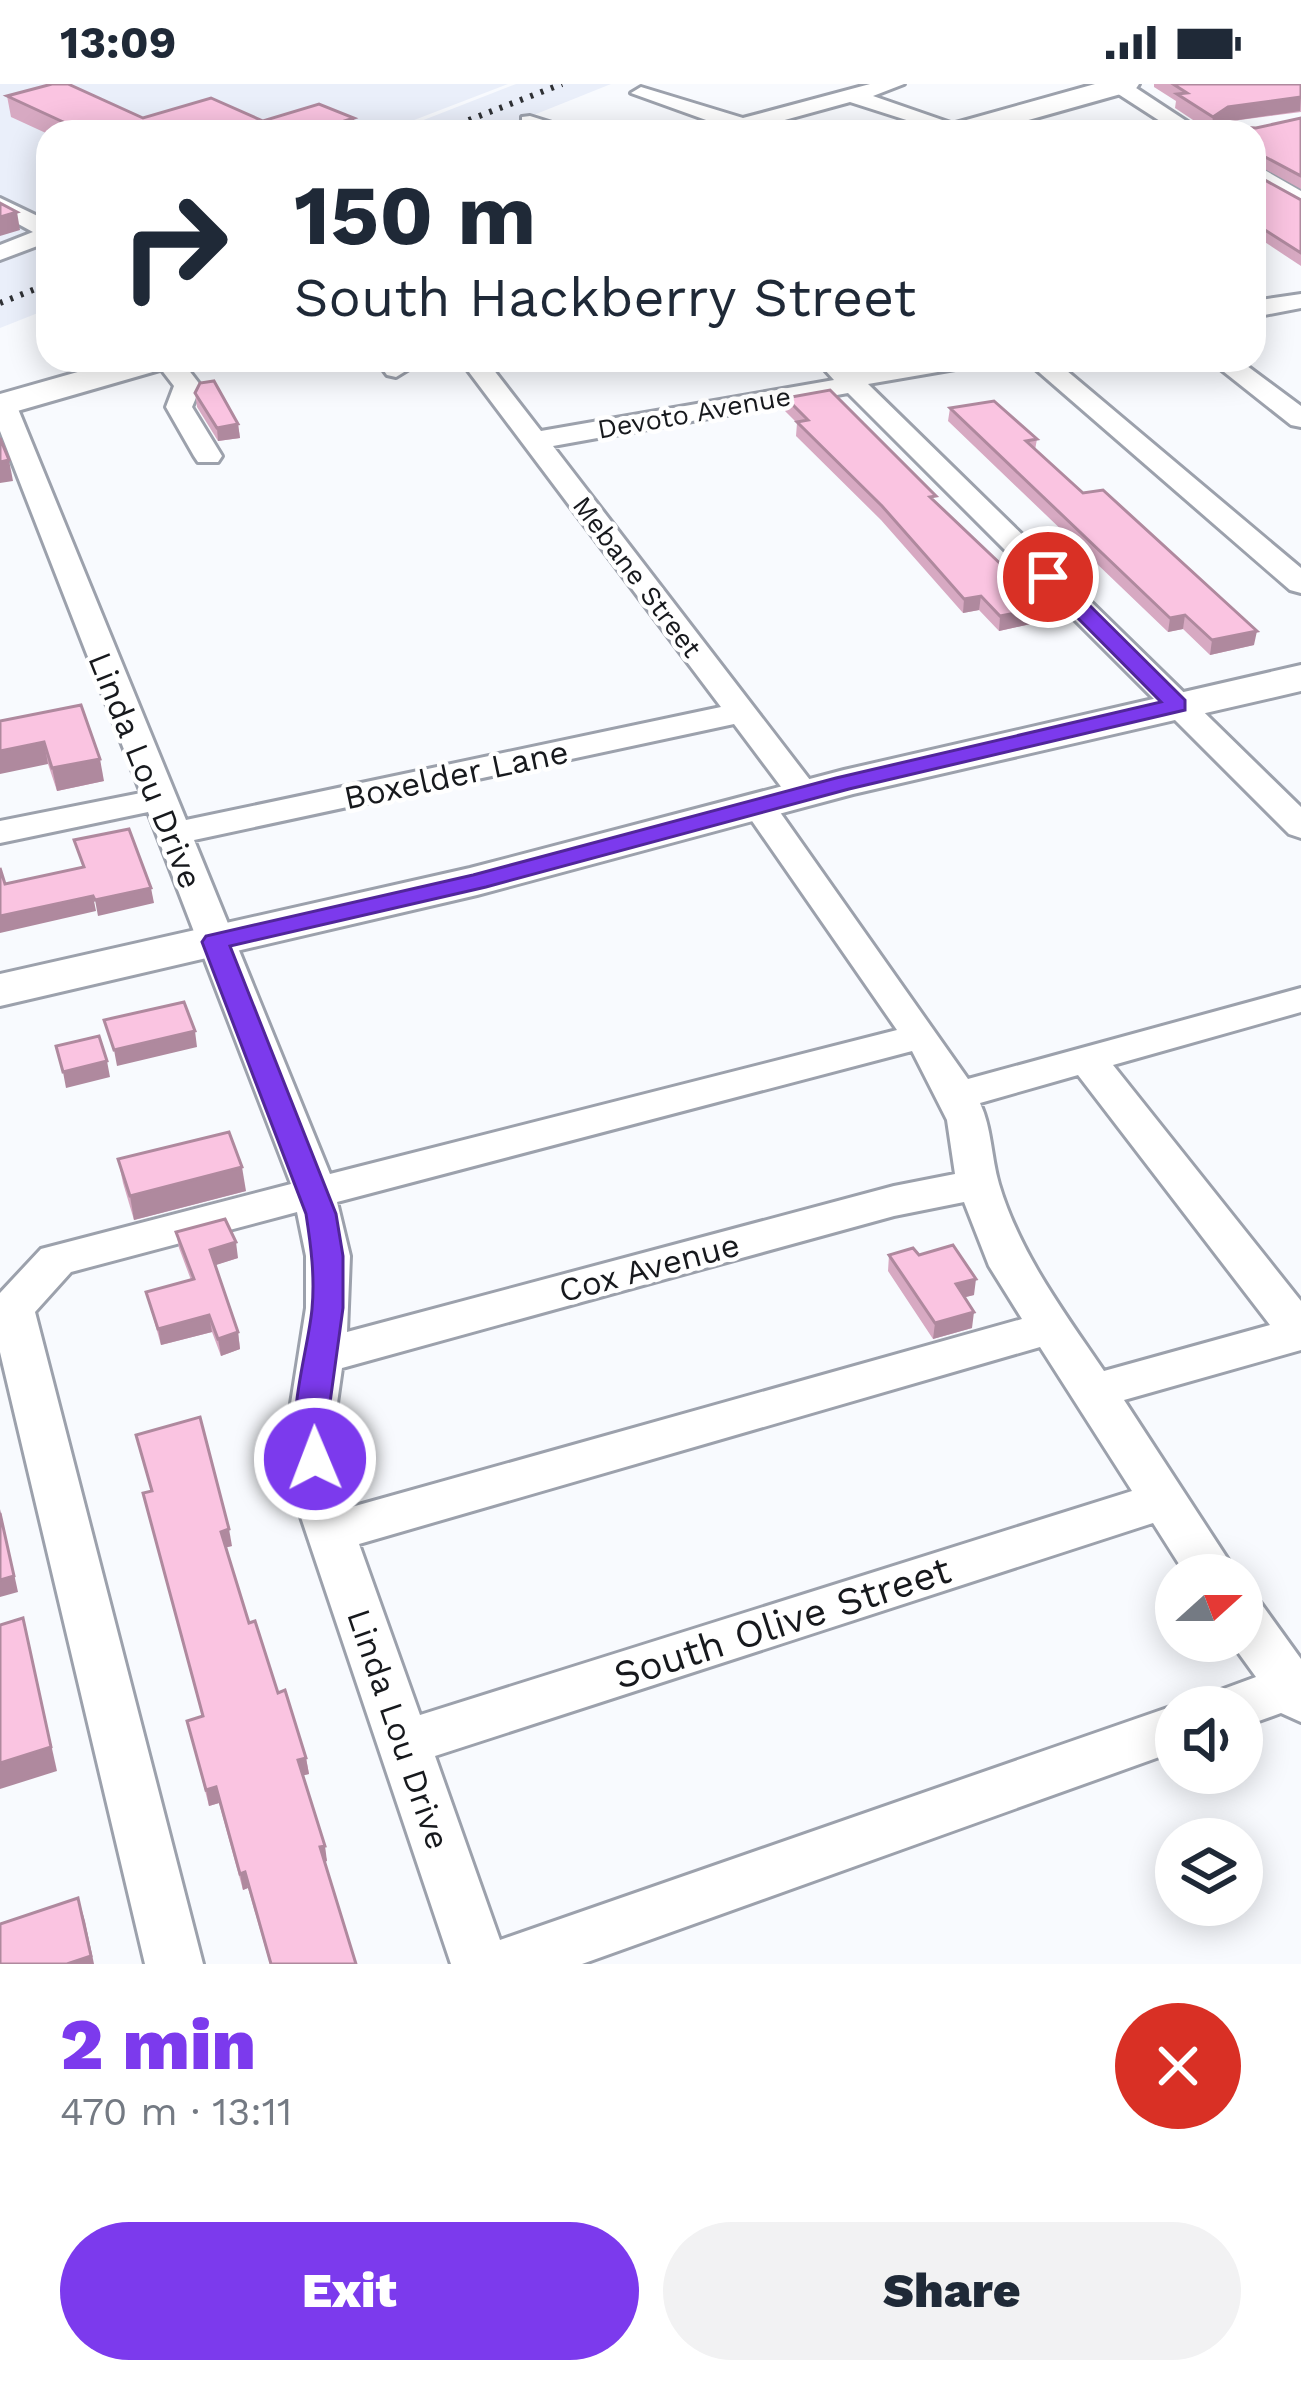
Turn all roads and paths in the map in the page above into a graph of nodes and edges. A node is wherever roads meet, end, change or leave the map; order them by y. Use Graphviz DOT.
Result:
graph roads {
  1 [pos="811,84"];
  2 [pos="894,84"];
  3 [pos="1122,85"];
  4 [pos="641,93"];
  5 [pos="850,96"];
  6 [pos="727,120"];
  7 [pos="761,120"];
  8 [pos="923,120"];
  9 [pos="1022,120"];
  10 [pos="1174,120"];
  11 [pos="1266,179"];
  12 [pos="1301,201"];
  13 [pos="0,205"];
  14 [pos="36,225"];
  15 [pos="36,237"];
  16 [pos="0,253"];
  17 [pos="1301,301"];
  18 [pos="1266,307"];
  19 [pos="116,372"];
  20 [pos="177,372"];
  21 [pos="482,372"];
  22 [pos="1052,372"];
  23 [pos="1238,372"];
  24 [pos="845,375"];
  25 [pos="1,405"];
  26 [pos="1301,419"];
  27 [pos="533,441"];
  28 [pos="208,455"];
  29 [pos="1301,584"];
  30 [pos="1301,678"];
  31 [pos="1177,705"];
  32 [pos="741,713"];
  33 [pos="803,793"];
  34 [pos="758,805"];
  35 [pos="164,817"];
  36 [pos="1301,827"];
  37 [pos="0,832"];
  38 [pos="215,942"];
  39 [pos="0,990"];
  40 [pos="1301,1000"];
  41 [pos="922,1036"];
  42 [pos="1088,1060"];
  43 [pos="956,1096"];
  44 [pos="978,1184"];
  45 [pos="315,1193"];
  46 [pos="1052,1328"];
  47 [pos="1301,1333"];
  48 [pos="322,1355"];
  49 [pos="1095,1391"];
  50 [pos="1160,1501"];
  51 [pos="330,1533"];
  52 [pos="1198,1554"];
  53 [pos="1263,1646"];
  54 [pos="1297,1694"];
  55 [pos="1263,1701"];
  56 [pos="1155,1735"];
  57 [pos="404,1743"];
  58 [pos="174,1964"];
  59 [pos="480,1964"];
  60 [pos="507,1964"];
  1 -- 5 [label="street"];
  2 -- 5 [label="street"];
  3 -- 9 [label="main road"];
  3 -- 10 [label="street"];
  4 -- 6 [label="street"];
  5 -- 7 [label="street"];
  5 -- 8 [label="street"];
  11 -- 12 [label="street"];
  13 -- 14 [label="street"];
  15 -- 16 [label="street"];
  17 -- 18 [label="street"];
  19 -- 25 [label="main road"];
  20 -- 28 [label="street"];
  21 -- 27 [label="street, Mebane Street"];
  22 -- 29 [label="street"];
  23 -- 26 [label="street"];
  24 -- 27 [label="street, Devoto Avenue"];
  24 -- 31 [label="street"];
  25 -- 35 [label="street, Linda Lou Drive"];
  27 -- 32 [label="street, Mebane Street"];
  30 -- 31 [label="main road"];
  31 -- 33 [label="main road"];
  31 -- 36 [label="street"];
  32 -- 33 [label="street, Mebane Street"];
  32 -- 35 [label="street, Boxelder Lane"];
  33 -- 34 [label="main road"];
  34 -- 38 [label="main road"];
  34 -- 41 [label="street"];
  35 -- 37 [label="street, Boxelder Lane"];
  35 -- 38 [label="street, Linda Lou Drive"];
  38 -- 39 [label="main road"];
  38 -- 45 [label="street, Linda Lou Drive"];
  40 -- 42 [label="street"];
  41 -- 43 [label="street"];
  41 -- 45 [label="street"];
  42 -- 43 [label="street"];
  42 -- 47 [label="street"];
  43 -- 44 [label="street"];
  44 -- 46 [label="street"];
  44 -- 48 [label="street, Cox Avenue"];
  45 -- 48 [label="street, Linda Lou Drive"];
  45 -- 58 [label="street"];
  46 -- 49 [label="street"];
  46 -- 51 [label="street"];
  47 -- 49 [label="street"];
  48 -- 51 [label="street, Linda Lou Drive"];
  49 -- 50 [label="street"];
  50 -- 52 [label="street"];
  50 -- 57 [label="street, South Olive Street"];
  51 -- 57 [label="street, Linda Lou Drive"];
  53 -- 54 [label="street"];
  54 -- 55 [label="street"];
  56 -- 60 [label="street"];
  57 -- 59 [label="street, Linda Lou Drive"];
}
